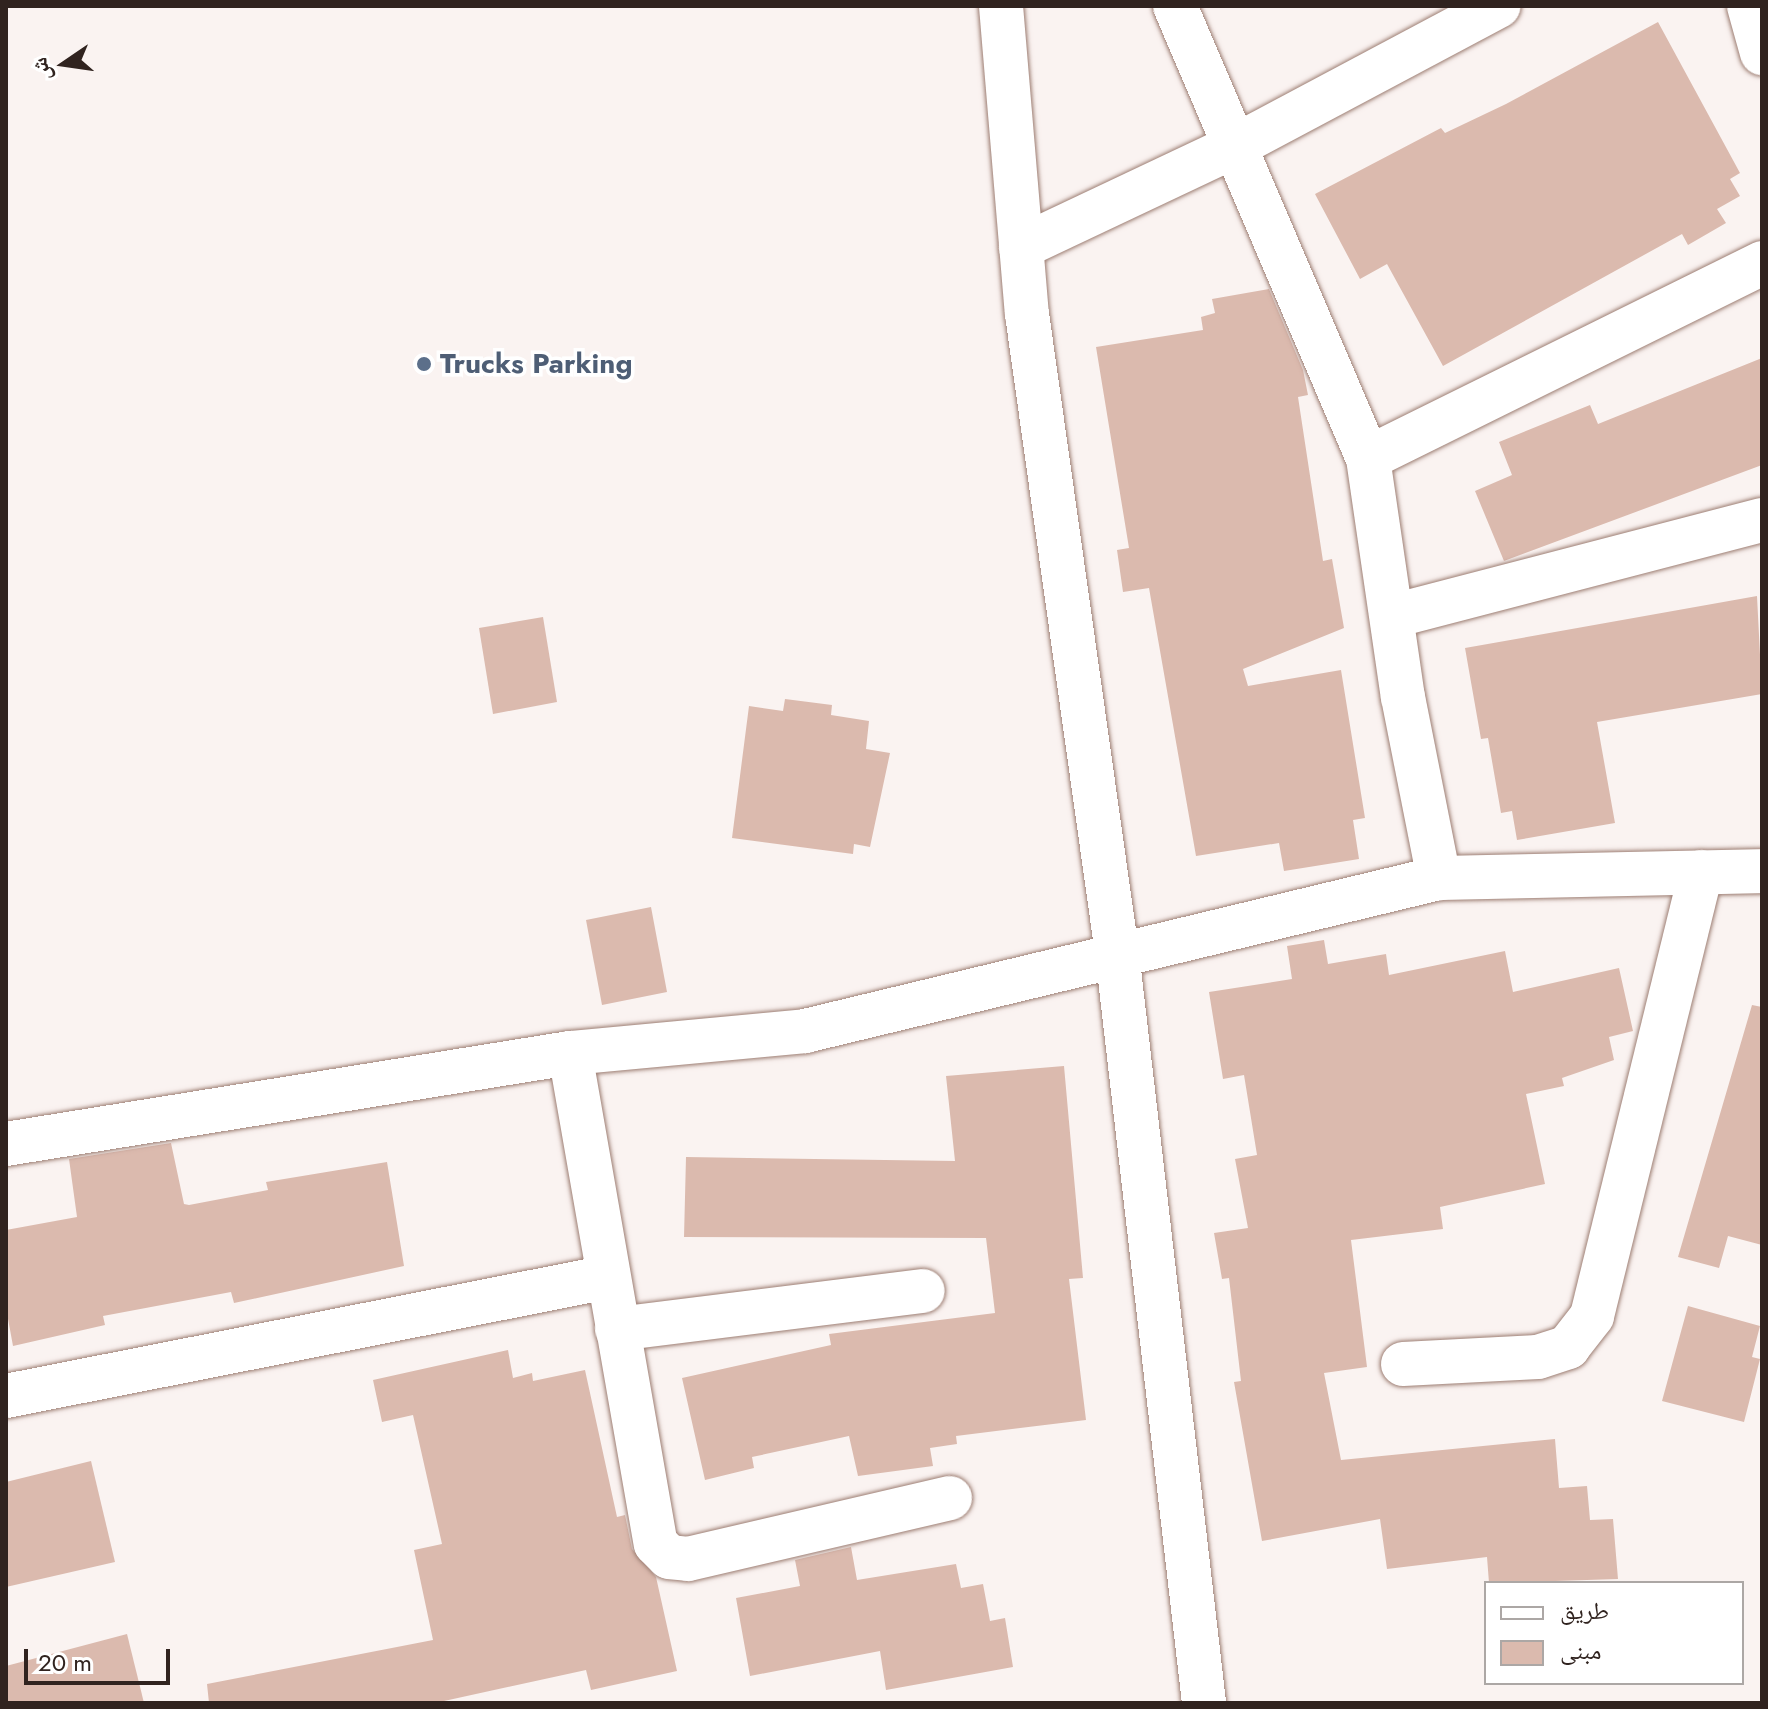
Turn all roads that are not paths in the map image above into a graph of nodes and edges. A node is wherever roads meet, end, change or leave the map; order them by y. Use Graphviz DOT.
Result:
graph roads {
  1 [pos="1175,6"];
  2 [pos="1499,6"];
  3 [pos="1749,6"];
  4 [pos="1002,7"];
  5 [pos="1762,53"];
  6 [pos="1239,144"];
  7 [pos="1021,247"];
  8 [pos="1762,263"];
  9 [pos="1368,458"];
  10 [pos="1762,520"];
  11 [pos="1393,616"];
  12 [pos="1762,871"];
  13 [pos="1701,872"];
  14 [pos="1439,878"];
  15 [pos="1117,953"];
  16 [pos="570,1053"];
  17 [pos="6,1144"];
  18 [pos="608,1277"];
  19 [pos="923,1291"];
  20 [pos="617,1329"];
  21 [pos="1403,1364"];
  22 [pos="6,1396"];
  23 [pos="950,1498"];
  24 [pos="1204,1703"];
  1 -- 6 [label="street"];
  2 -- 6 [label="street"];
  3 -- 5 [label="street"];
  4 -- 7 [label="street"];
  6 -- 7 [label="street"];
  6 -- 9 [label="street"];
  7 -- 15 [label="street"];
  8 -- 9 [label="street"];
  9 -- 11 [label="street"];
  10 -- 11 [label="street"];
  11 -- 14 [label="street"];
  12 -- 13 [label="street"];
  13 -- 14 [label="street"];
  13 -- 21 [label="street"];
  14 -- 15 [label="street"];
  15 -- 16 [label="street"];
  15 -- 24 [label="street"];
  16 -- 17 [label="street"];
  16 -- 18 [label="street"];
  18 -- 20 [label="street"];
  18 -- 22 [label="street"];
  19 -- 20 [label="street"];
  20 -- 23 [label="street"];
}
